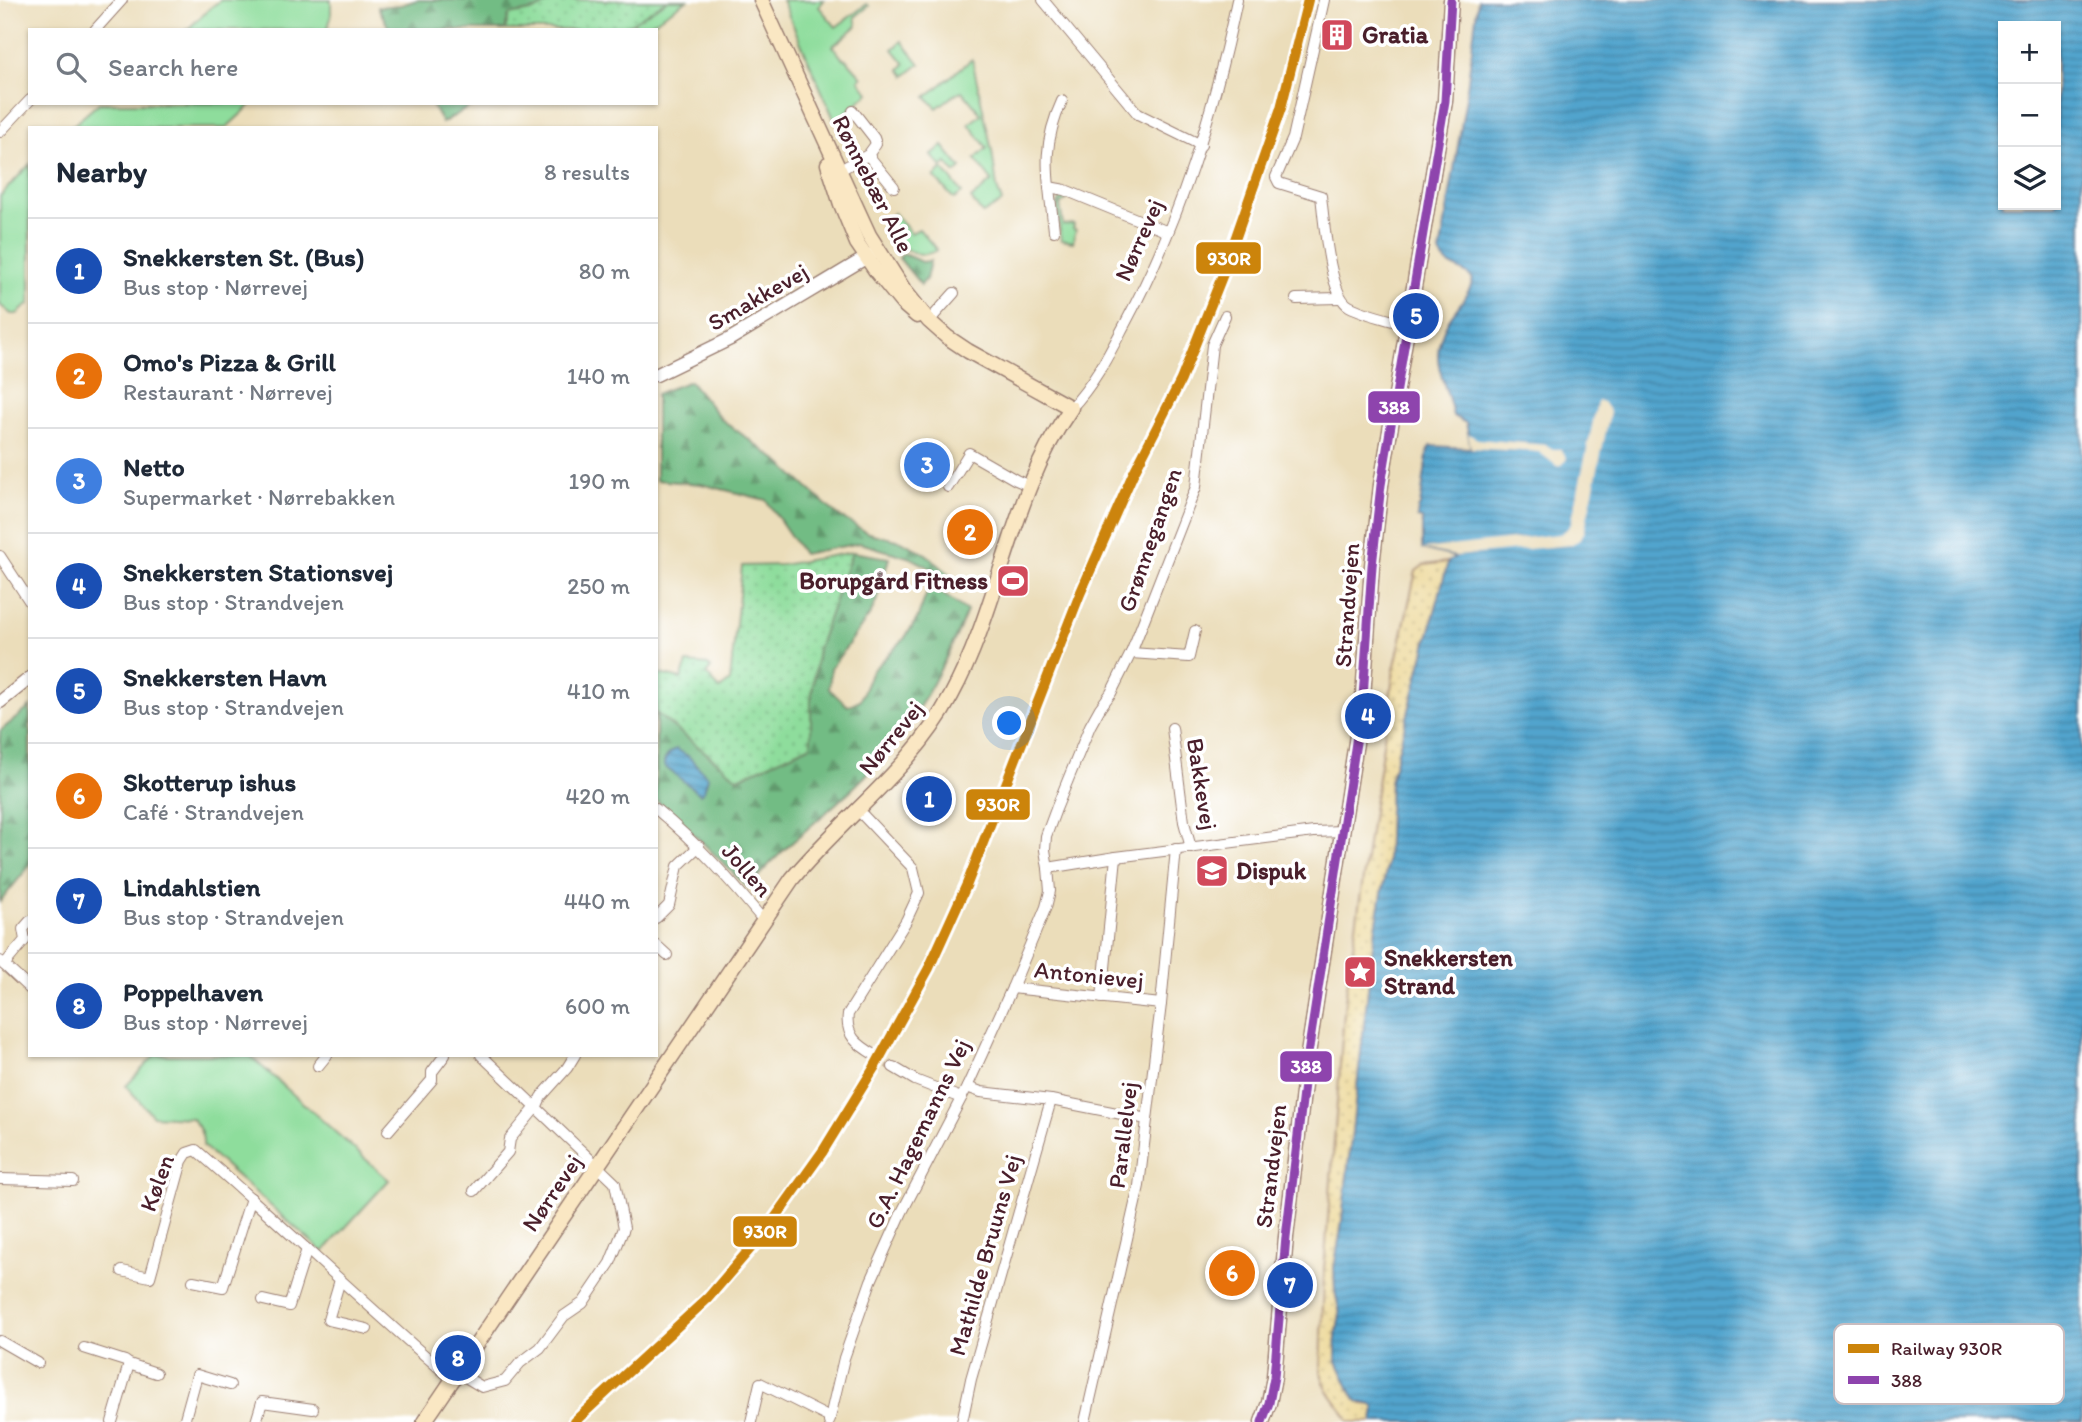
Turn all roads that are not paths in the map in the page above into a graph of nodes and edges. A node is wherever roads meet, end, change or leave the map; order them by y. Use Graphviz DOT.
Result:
graph roads {
  1 [pos="122,0"];
  2 [pos="761,0"];
  3 [pos="1043,0"];
  4 [pos="1237,0"];
  5 [pos="1324,0"];
  6 [pos="1451,0"];
  7 [pos="96,28"];
  8 [pos="28,102"];
  9 [pos="1062,102"];
  10 [pos="853,111"];
  11 [pos="0,132"];
  12 [pos="1201,145"];
  13 [pos="868,155"];
  14 [pos="836,172"];
  15 [pos="894,187"];
  16 [pos="1049,187"];
  17 [pos="1054,232"];
  18 [pos="1168,232"];
  19 [pos="872,254"];
  20 [pos="954,293"];
  21 [pos="1340,298"];
  22 [pos="1296,299"];
  23 [pos="1225,316"];
  24 [pos="929,321"];
  25 [pos="1407,326"];
  26 [pos="658,374"];
  27 [pos="1071,408"];
  28 [pos="1030,486"];
  29 [pos="948,487"];
  30 [pos="0,556"];
  31 [pos="28,599"];
  32 [pos="1195,631"];
  33 [pos="1131,653"];
  34 [pos="28,680"];
  35 [pos="0,702"];
  36 [pos="1172,728"];
  37 [pos="858,810"];
  38 [pos="658,811"];
  39 [pos="1342,831"];
  40 [pos="699,846"];
  41 [pos="1191,848"];
  42 [pos="1176,849"];
  43 [pos="1116,857"];
  44 [pos="1048,867"];
  45 [pos="658,916"];
  46 [pos="764,921"];
  47 [pos="28,923"];
  48 [pos="658,947"];
  49 [pos="667,955"];
  50 [pos="2,963"];
  51 [pos="28,987"];
  52 [pos="1012,988"];
  53 [pos="1102,998"];
  54 [pos="1161,1004"];
  55 [pos="874,1055"];
  56 [pos="325,1057"];
  57 [pos="443,1057"];
  58 [pos="483,1057"];
  59 [pos="574,1057"];
  60 [pos="318,1066"];
  61 [pos="892,1067"];
  62 [pos="967,1087"];
  63 [pos="961,1098"];
  64 [pos="1051,1100"];
  65 [pos="537,1106"];
  66 [pos="1147,1119"];
  67 [pos="388,1131"];
  68 [pos="598,1165"];
  69 [pos="0,1179"];
  70 [pos="73,1181"];
  71 [pos="474,1191"];
  72 [pos="251,1198"];
  73 [pos="307,1249"];
  74 [pos="122,1271"];
  75 [pos="340,1280"];
  76 [pos="193,1281"];
  77 [pos="263,1300"];
  78 [pos="367,1329"];
  79 [pos="0,1341"];
  80 [pos="85,1348"];
  81 [pos="38,1363"];
  82 [pos="129,1364"];
  83 [pos="156,1373"];
  84 [pos="454,1376"];
  85 [pos="230,1385"];
  86 [pos="313,1409"];
  87 [pos="829,1420"];
  88 [pos="112,1422"];
  89 [pos="184,1422"];
  90 [pos="256,1422"];
  91 [pos="424,1422"];
  92 [pos="751,1422"];
  93 [pos="962,1422"];
  94 [pos="1085,1422"];
  95 [pos="1262,1422"];
  1 -- 7 [label="street"];
  2 -- 14 [label="main road, Rønnebær Alle"];
  3 -- 12 [label="street"];
  4 -- 12 [label="street, Nørrevej"];
  5 -- 21 [label="street"];
  6 -- 25 [label="main road, Strandvejen"];
  8 -- 11 [label="street"];
  9 -- 16 [label="street"];
  10 -- 13 [label="street"];
  12 -- 18 [label="street, Nørrevej"];
  13 -- 14 [label="street"];
  13 -- 15 [label="street"];
  14 -- 19 [label="main road, Rønnebær Alle"];
  16 -- 17 [label="street"];
  16 -- 18 [label="street"];
  18 -- 27 [label="street, Nørrevej"];
  19 -- 24 [label="main road, Rønnebær Alle"];
  19 -- 26 [label="street, Smakkevej"];
  20 -- 24 [label="street"];
  21 -- 22 [label="street"];
  21 -- 25 [label="street"];
  23 -- 33 [label="street, Grønnegangen"];
  24 -- 27 [label="main road, Rønnebær Alle"];
  25 -- 39 [label="main road, Strandvejen"];
  27 -- 28 [label="main road, Nørrevej"];
  28 -- 29 [label="street"];
  28 -- 37 [label="main road, Nørrevej"];
  30 -- 31 [label="street"];
  32 -- 33 [label="street"];
  33 -- 44 [label="street, Grønnegangen"];
  34 -- 35 [label="street"];
  36 -- 41 [label="street, Bakkevej"];
  37 -- 46 [label="main road, Nørrevej"];
  37 -- 55 [label="street"];
  38 -- 40 [label="street, Jollen"];
  39 -- 41 [label="street"];
  39 -- 95 [label="main road, Strandvejen"];
  40 -- 45 [label="street, Jollen"];
  40 -- 46 [label="street, Jollen"];
  41 -- 42 [label="street"];
  42 -- 43 [label="street"];
  42 -- 54 [label="street, Parallelvej"];
  43 -- 44 [label="street"];
  43 -- 53 [label="street"];
  44 -- 52 [label="street, G.A. Hagemanns Vej"];
  46 -- 68 [label="main road, Nørrevej"];
  47 -- 50 [label="street"];
  48 -- 49 [label="street"];
  50 -- 51 [label="street"];
  52 -- 53 [label="street, Antonievej"];
  52 -- 62 [label="street, G.A. Hagemanns Vej"];
  53 -- 54 [label="street, Antonievej"];
  54 -- 66 [label="street, Parallelvej"];
  56 -- 60 [label="street"];
  57 -- 67 [label="street"];
  58 -- 65 [label="street, Kølen"];
  59 -- 65 [label="street"];
  61 -- 63 [label="street"];
  62 -- 63 [label="street, G.A. Hagemanns Vej"];
  62 -- 64 [label="street"];
  63 -- 87 [label="street, G.A. Hagemanns Vej"];
  64 -- 66 [label="street"];
  64 -- 93 [label="street, Mathilde Bruuns Vej"];
  65 -- 68 [label="street, Kølen"];
  65 -- 71 [label="street"];
  66 -- 94 [label="street, Parallelvej"];
  68 -- 84 [label="main road, Nørrevej"];
  68 -- 84 [label="street, Kølen"];
  69 -- 70 [label="street"];
  72 -- 73 [label="street, Kølen"];
  72 -- 74 [label="street, Kølen"];
  72 -- 76 [label="street"];
  73 -- 75 [label="street, Kølen"];
  73 -- 77 [label="street"];
  75 -- 78 [label="street"];
  75 -- 84 [label="street, Kølen"];
  79 -- 81 [label="street"];
  80 -- 82 [label="street"];
  82 -- 83 [label="street"];
  82 -- 88 [label="street"];
  84 -- 91 [label="main road, Nørrevej"];
  85 -- 89 [label="street"];
  86 -- 90 [label="street"];
  87 -- 92 [label="street"];
}
